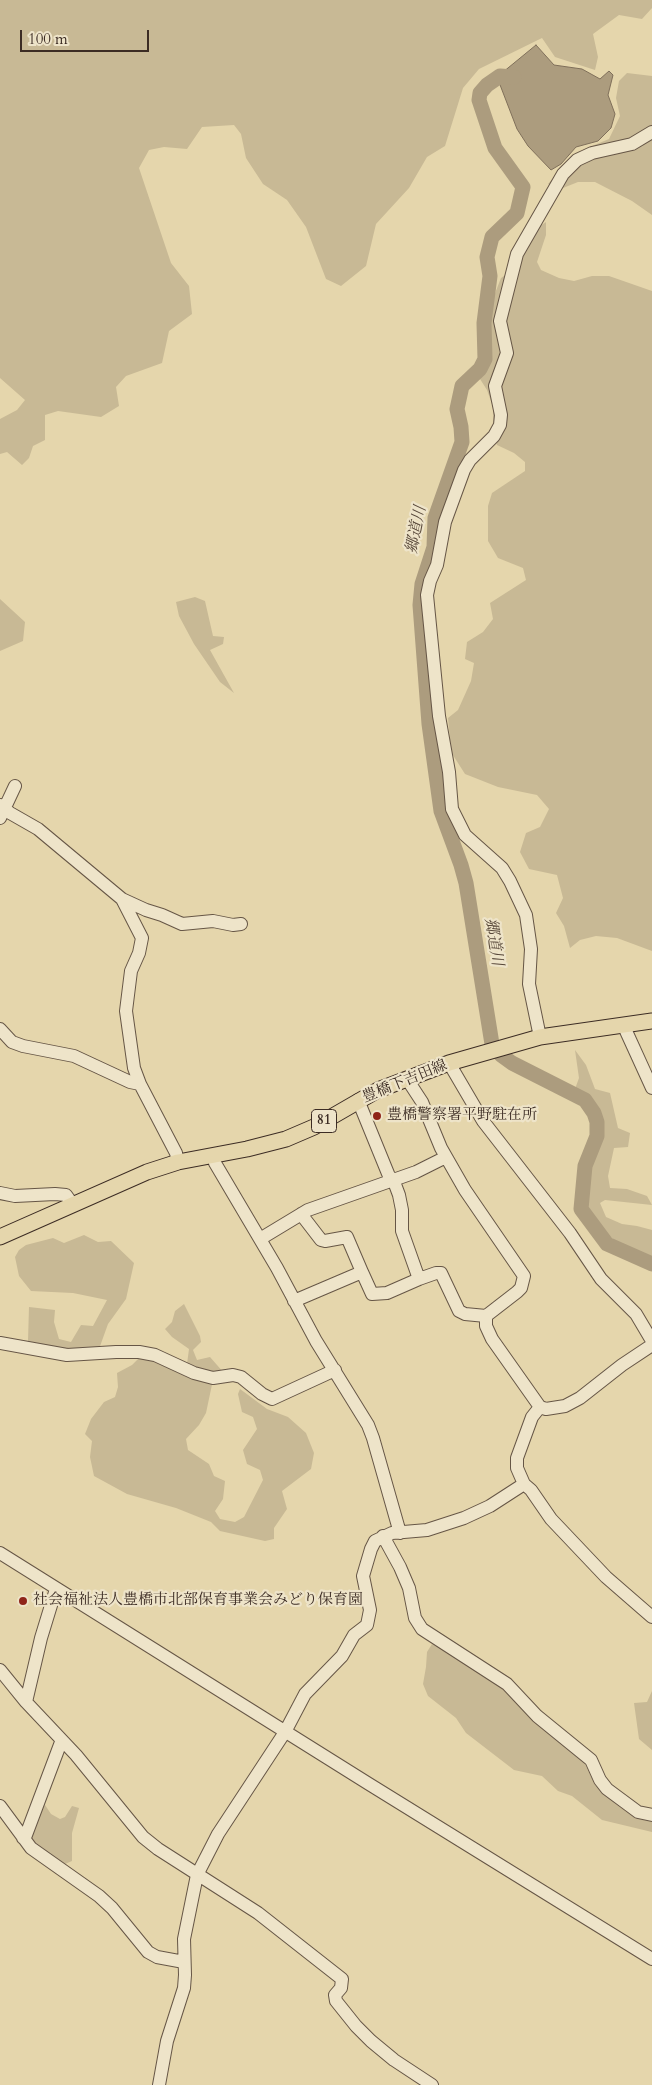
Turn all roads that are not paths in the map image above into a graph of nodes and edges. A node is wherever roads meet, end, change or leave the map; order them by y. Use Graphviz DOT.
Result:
graph roads {
  1 [pos="652,132"];
  2 [pos="16,786"];
  3 [pos="2,810"];
  4 [pos="122,898"];
  5 [pos="240,924"];
  6 [pos="652,1021"];
  7 [pos="625,1024"];
  8 [pos="0,1029"];
  9 [pos="540,1037"];
  10 [pos="449,1063"];
  11 [pos="407,1079"];
  12 [pos="140,1084"];
  13 [pos="652,1088"];
  14 [pos="358,1100"];
  15 [pos="214,1155"];
  16 [pos="446,1157"];
  17 [pos="178,1162"];
  18 [pos="393,1179"];
  19 [pos="0,1193"];
  20 [pos="73,1205"];
  21 [pos="301,1214"];
  22 [pos="0,1238"];
  23 [pos="260,1239"];
  24 [pos="362,1272"];
  25 [pos="419,1279"];
  26 [pos="294,1301"];
  27 [pos="486,1316"];
  28 [pos="0,1343"];
  29 [pos="652,1343"];
  30 [pos="335,1370"];
  31 [pos="540,1407"];
  32 [pos="524,1484"];
  33 [pos="400,1532"];
  34 [pos="383,1536"];
  35 [pos="0,1553"];
  36 [pos="56,1589"];
  37 [pos="652,1617"];
  38 [pos="0,1670"];
  39 [pos="26,1702"];
  40 [pos="285,1732"];
  41 [pos="61,1742"];
  42 [pos="0,1806"];
  43 [pos="652,1815"];
  44 [pos="23,1838"];
  45 [pos="197,1875"];
  46 [pos="652,1958"];
  47 [pos="184,1962"];
  48 [pos="159,2085"];
  49 [pos="432,2085"];
  1 -- 9 [label="street"];
  2 -- 3 [label="street"];
  3 -- 4 [label="street"];
  4 -- 5 [label="street"];
  4 -- 12 [label="street"];
  6 -- 7 [label="main road, 豊橋下吉田線 / 81"];
  7 -- 9 [label="main road, 豊橋下吉田線 / 81"];
  7 -- 13 [label="street"];
  8 -- 12 [label="street"];
  9 -- 10 [label="main road, 豊橋下吉田線 / 81"];
  10 -- 11 [label="main road, 豊橋下吉田線 / 81"];
  10 -- 29 [label="street"];
  11 -- 14 [label="main road, 豊橋下吉田線 / 81"];
  11 -- 16 [label="street"];
  12 -- 17 [label="street"];
  14 -- 15 [label="main road, 豊橋下吉田線 / 81"];
  14 -- 18 [label="street"];
  15 -- 17 [label="main road, 豊橋下吉田線 / 81"];
  15 -- 23 [label="street"];
  16 -- 18 [label="street"];
  16 -- 27 [label="street"];
  17 -- 20 [label="main road, 豊橋下吉田線 / 81"];
  18 -- 21 [label="street"];
  18 -- 25 [label="street"];
  19 -- 20 [label="street"];
  20 -- 22 [label="main road, 豊橋下吉田線 / 81"];
  21 -- 23 [label="street"];
  21 -- 24 [label="street"];
  23 -- 26 [label="street"];
  24 -- 25 [label="street"];
  24 -- 26 [label="street"];
  25 -- 27 [label="street"];
  26 -- 30 [label="street"];
  27 -- 31 [label="street"];
  28 -- 30 [label="street"];
  29 -- 31 [label="street"];
  30 -- 33 [label="street"];
  31 -- 32 [label="street"];
  32 -- 33 [label="street"];
  32 -- 37 [label="street"];
  33 -- 34 [label="street"];
  34 -- 40 [label="street"];
  34 -- 43 [label="street"];
  35 -- 36 [label="street"];
  36 -- 39 [label="street"];
  36 -- 40 [label="street"];
  38 -- 39 [label="street"];
  39 -- 41 [label="street"];
  40 -- 45 [label="street"];
  40 -- 46 [label="street"];
  41 -- 44 [label="street"];
  41 -- 45 [label="street"];
  42 -- 44 [label="street"];
  44 -- 47 [label="street"];
  45 -- 47 [label="street"];
  45 -- 49 [label="street"];
  47 -- 48 [label="street"];
}
